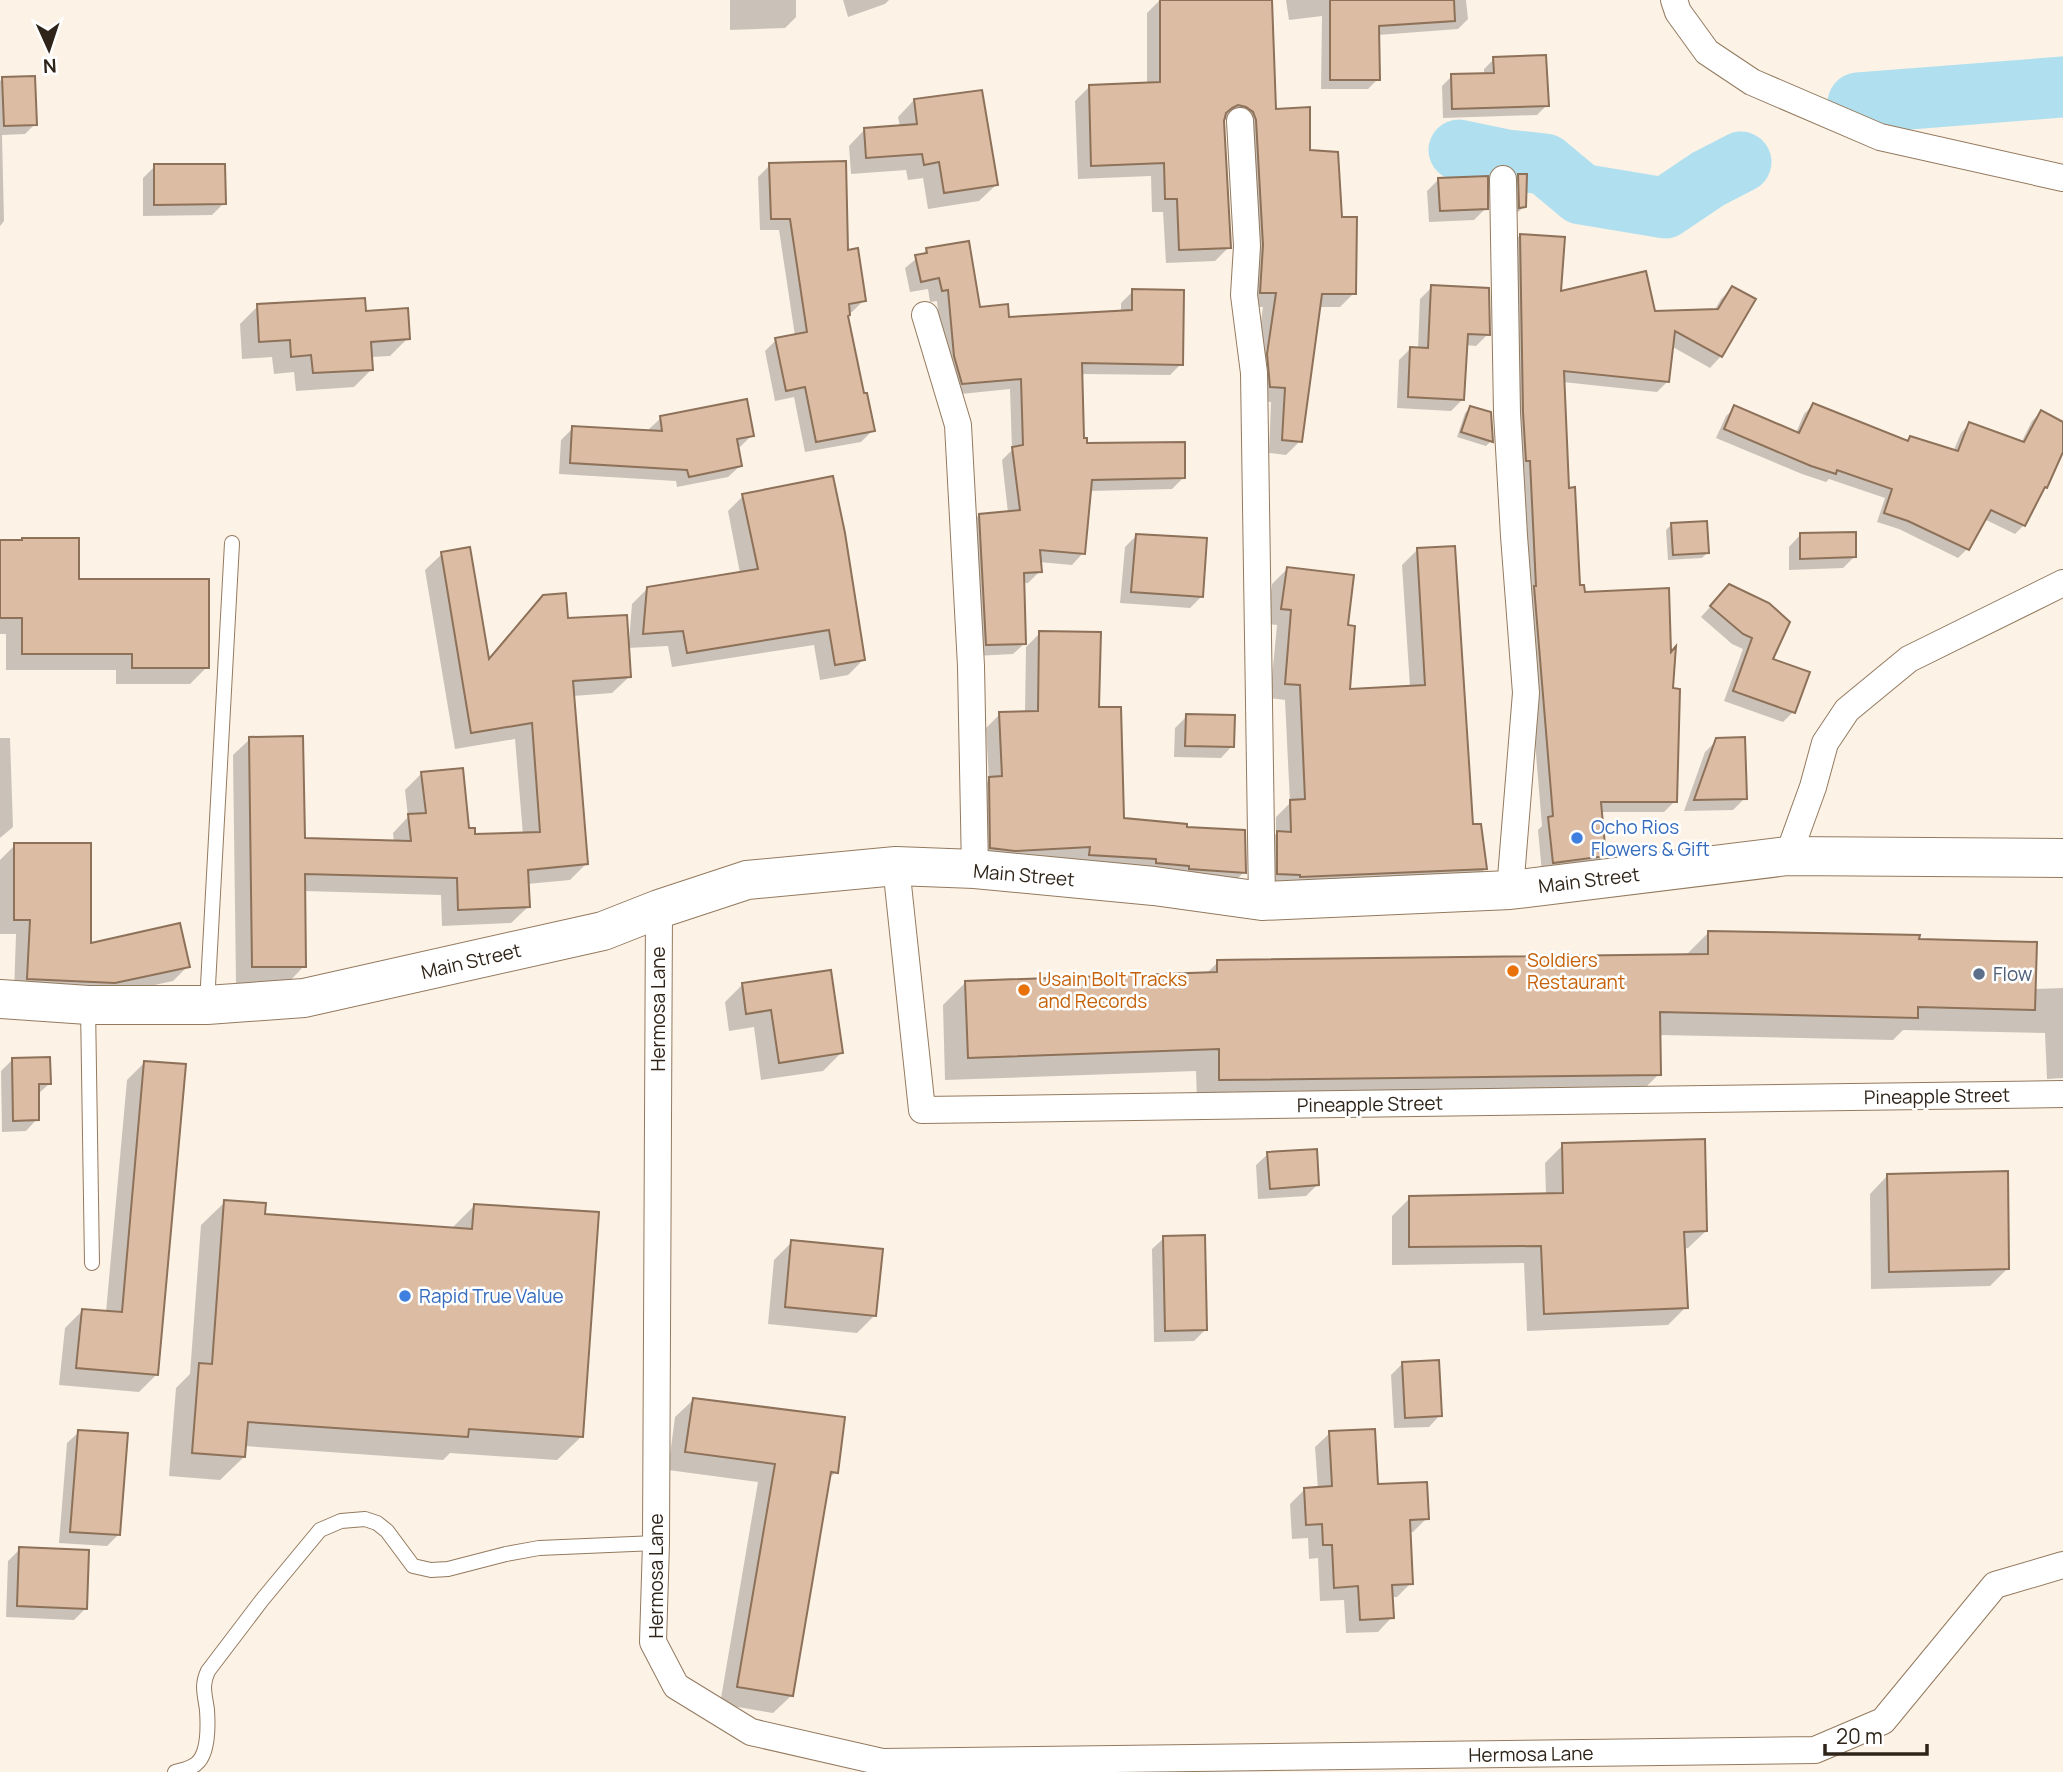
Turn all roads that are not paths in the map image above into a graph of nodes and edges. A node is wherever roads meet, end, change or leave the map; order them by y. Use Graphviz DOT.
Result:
graph roads {
  1 [pos="1674,0"];
  2 [pos="1240,121"];
  3 [pos="2063,178"];
  4 [pos="1503,179"];
  5 [pos="926,315"];
  6 [pos="232,543"];
  7 [pos="2063,583"];
  8 [pos="1788,856"];
  9 [pos="2063,858"];
  10 [pos="896,866"];
  11 [pos="975,869"];
  12 [pos="1510,890"];
  13 [pos="1262,901"];
  14 [pos="659,909"];
  15 [pos="0,999"];
  16 [pos="88,1005"];
  17 [pos="207,1005"];
  18 [pos="2063,1094"];
  19 [pos="92,1263"];
  20 [pos="656,1544"];
  21 [pos="2063,1566"];
  22 [pos="175,1772"];
  1 -- 3 [label="street"];
  2 -- 13 [label="street"];
  4 -- 12 [label="street"];
  5 -- 11 [label="street"];
  6 -- 17 [label="lane"];
  7 -- 8 [label="street"];
  8 -- 9 [label="street, Main Street"];
  8 -- 12 [label="street, Main Street"];
  10 -- 11 [label="street, Main Street"];
  10 -- 14 [label="street, Main Street"];
  10 -- 18 [label="street, Pineapple Street"];
  11 -- 13 [label="street, Main Street"];
  12 -- 13 [label="street, Main Street"];
  14 -- 17 [label="street, Main Street"];
  14 -- 20 [label="street, Hermosa Lane"];
  15 -- 16 [label="street, Main Street"];
  16 -- 17 [label="street, Main Street"];
  16 -- 19 [label="lane"];
  20 -- 21 [label="street, Hermosa Lane"];
  20 -- 22 [label="lane"];
}
